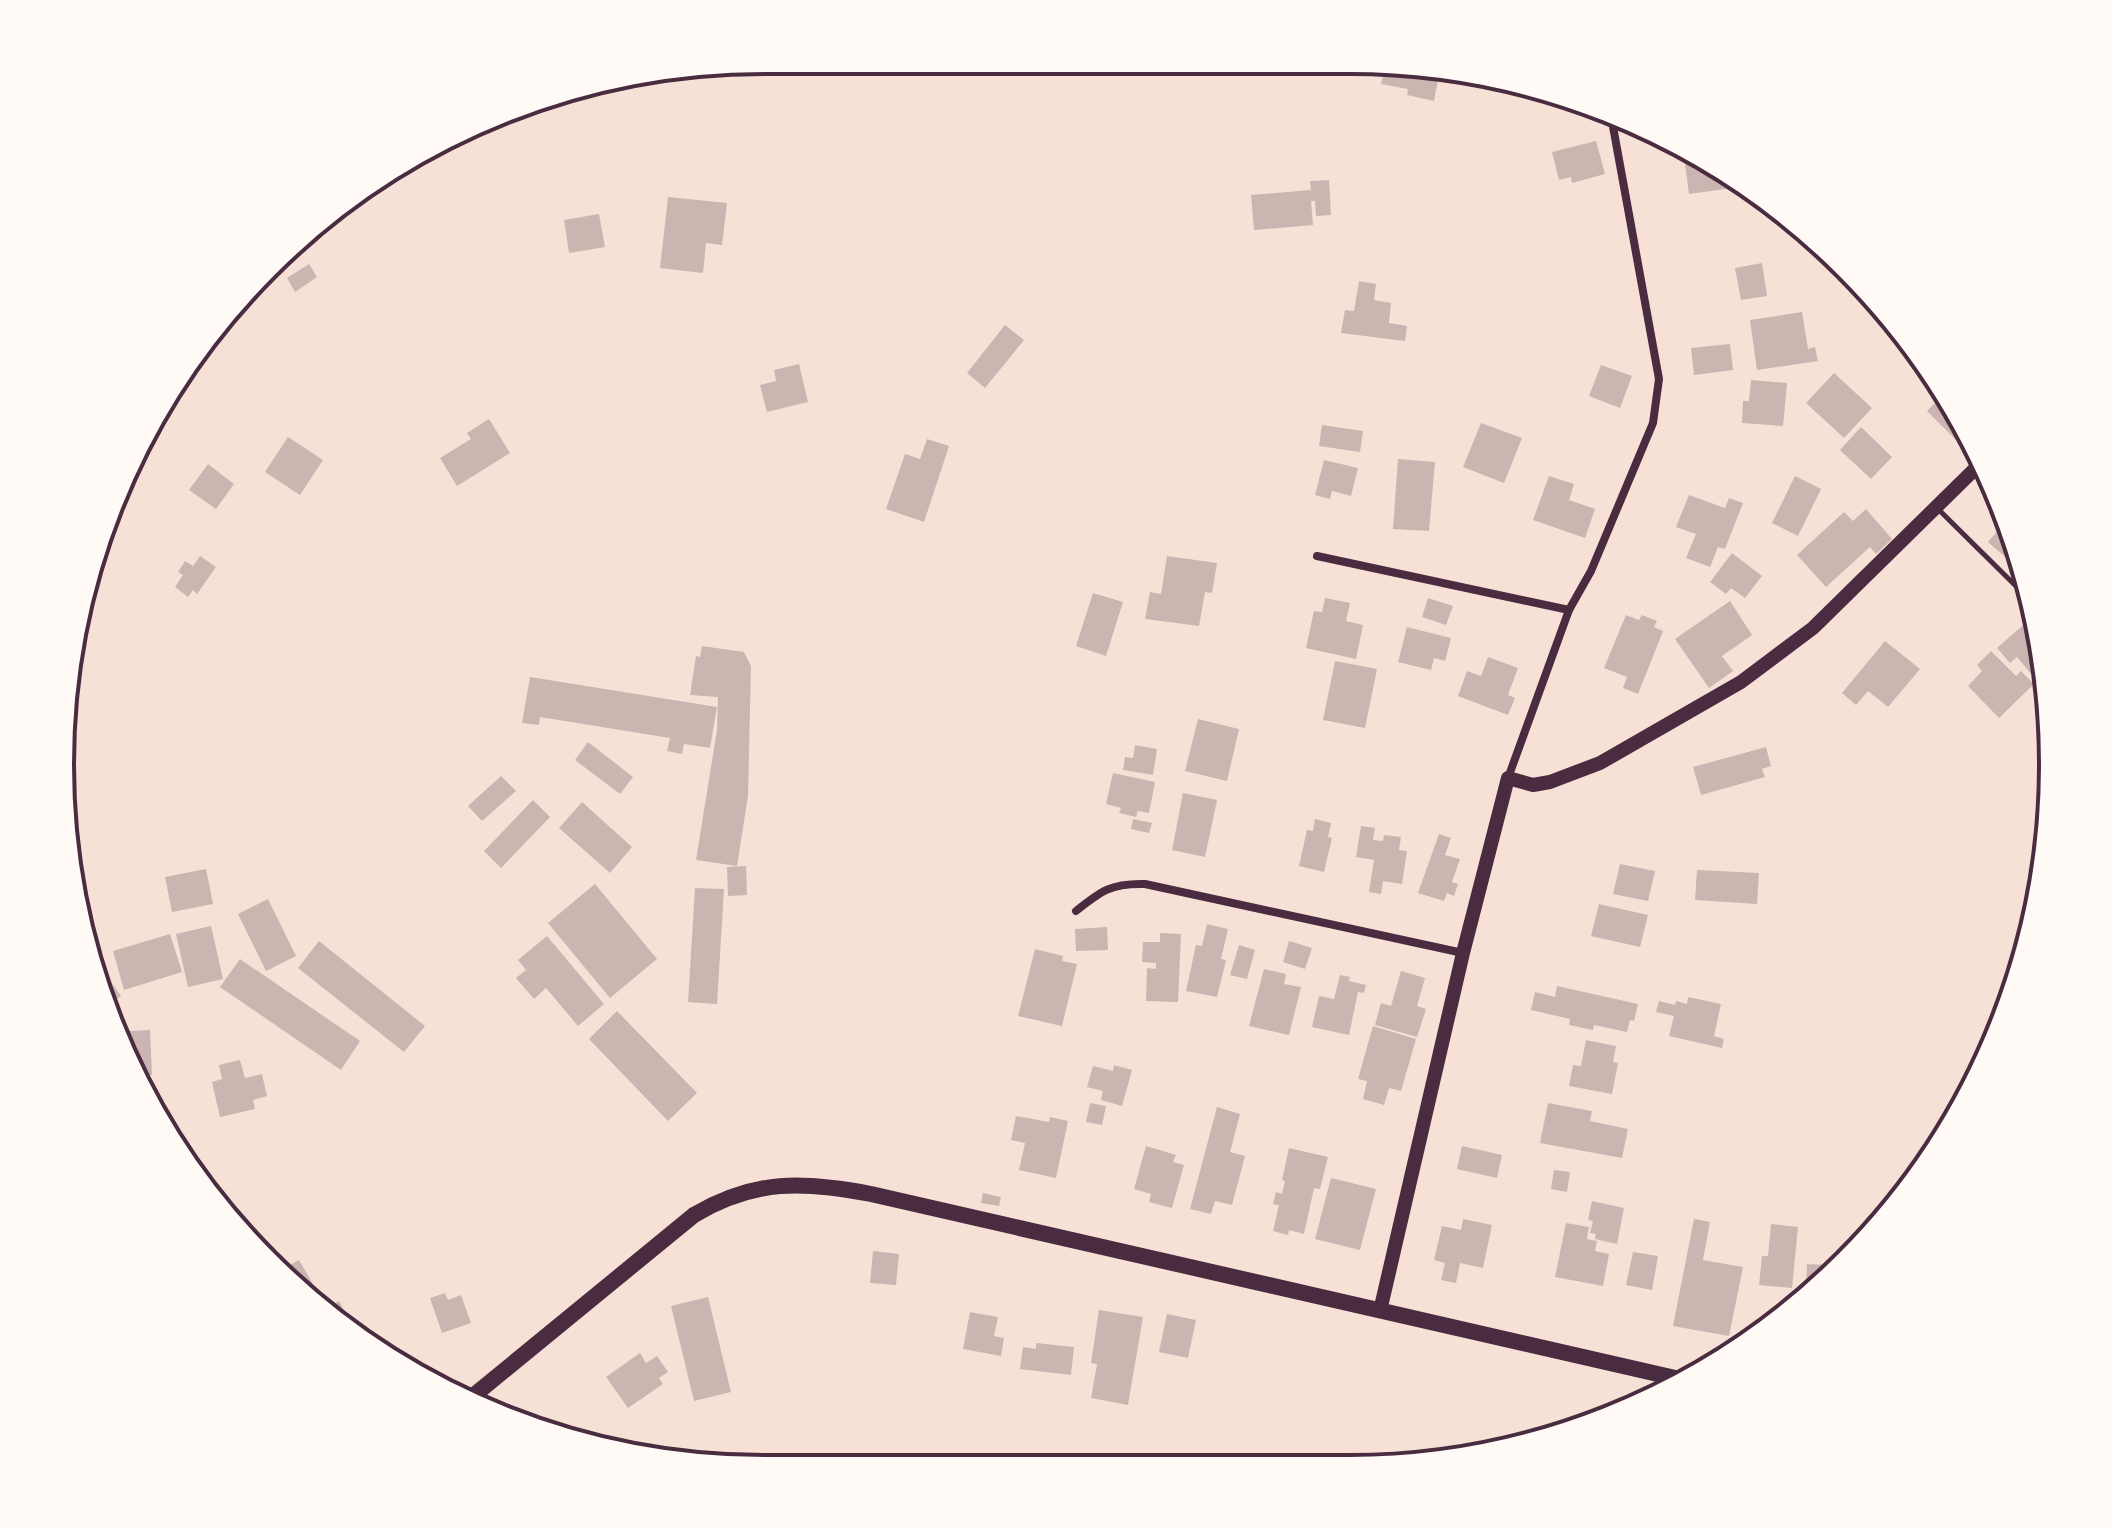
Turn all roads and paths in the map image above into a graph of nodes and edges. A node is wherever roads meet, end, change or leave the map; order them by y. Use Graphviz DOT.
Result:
graph roads {
  1 [pos="1613,127"];
  2 [pos="1973,471"];
  3 [pos="1937,508"];
  4 [pos="1317,556"];
  5 [pos="2015,585"];
  6 [pos="1569,610"];
  7 [pos="1508,778"];
  8 [pos="1076,911"];
  9 [pos="1463,953"];
  10 [pos="1380,1311"];
  11 [pos="1668,1376"];
  12 [pos="478,1392"];
  1 -- 6 [label="street"];
  2 -- 3 [label="street"];
  3 -- 5 [label="lane"];
  3 -- 7 [label="street"];
  4 -- 6 [label="street"];
  6 -- 7 [label="street"];
  7 -- 9 [label="street"];
  8 -- 9 [label="street"];
  9 -- 10 [label="street"];
  10 -- 11 [label="main road"];
  10 -- 12 [label="main road"];
}
